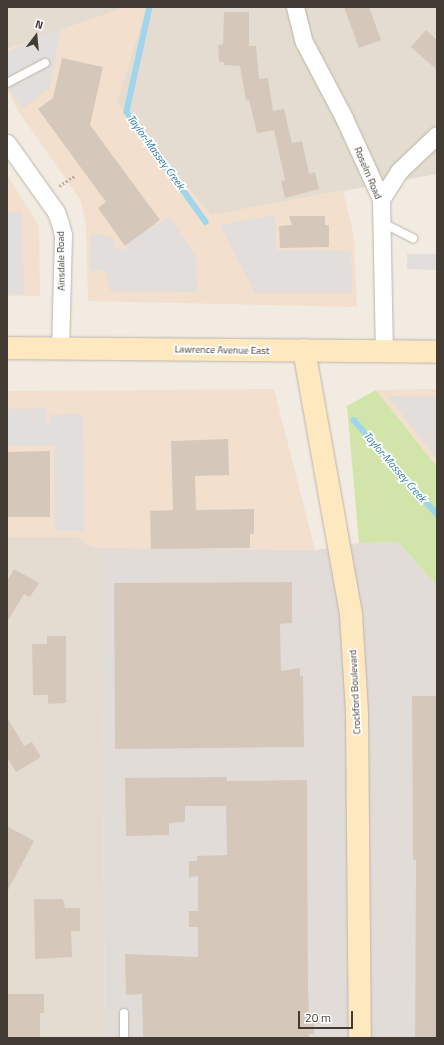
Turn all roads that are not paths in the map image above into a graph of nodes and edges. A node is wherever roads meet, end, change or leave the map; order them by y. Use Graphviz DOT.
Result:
graph roads {
  1 [pos="295,7"];
  2 [pos="45,63"];
  3 [pos="7,83"];
  4 [pos="437,135"];
  5 [pos="7,143"];
  6 [pos="381,199"];
  7 [pos="381,222"];
  8 [pos="413,238"];
  9 [pos="60,347"];
  10 [pos="7,348"];
  11 [pos="304,350"];
  12 [pos="384,352"];
  13 [pos="437,352"];
  14 [pos="124,1013"];
  15 [pos="124,1038"];
  16 [pos="360,1038"];
  1 -- 6 [label="street, Roselm Road"];
  2 -- 3 [label="lane"];
  4 -- 6 [label="street"];
  5 -- 9 [label="street, Ainsdale Road"];
  6 -- 7 [label="street, Roselm Road"];
  7 -- 8 [label="lane"];
  7 -- 12 [label="street, Roselm Road"];
  9 -- 10 [label="street, Lawrence Avenue East"];
  9 -- 11 [label="street, Lawrence Avenue East"];
  11 -- 12 [label="street, Lawrence Avenue East"];
  11 -- 16 [label="street, Crockford Boulevard"];
  12 -- 13 [label="street, Lawrence Avenue East"];
  14 -- 15 [label="lane"];
}
